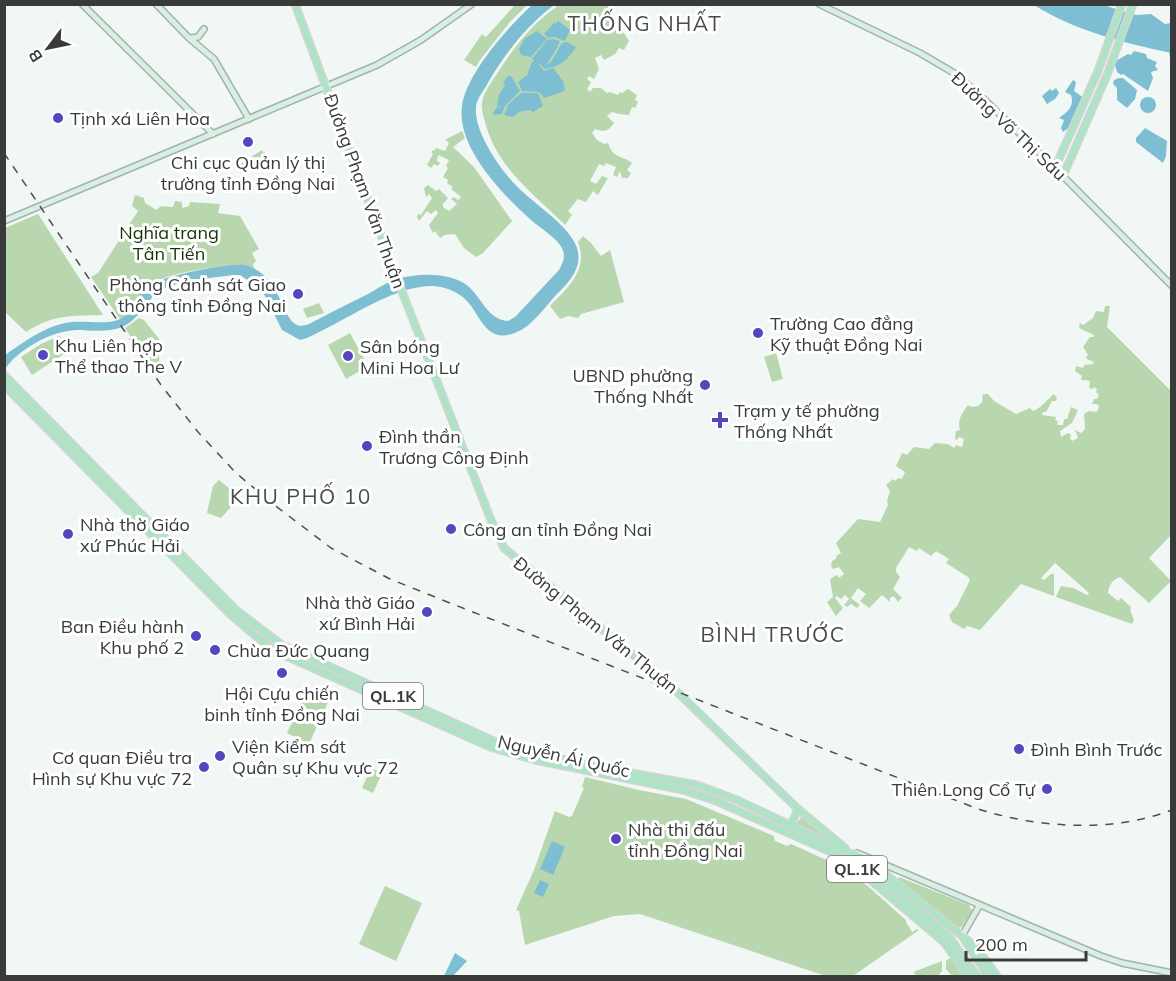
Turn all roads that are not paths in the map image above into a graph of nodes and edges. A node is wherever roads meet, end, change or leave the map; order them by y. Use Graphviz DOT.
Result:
graph roads {
  1 [pos="82,4"];
  2 [pos="156,4"];
  3 [pos="295,4"];
  4 [pos="472,4"];
  5 [pos="819,4"];
  6 [pos="1122,4"];
  7 [pos="1133,4"];
  8 [pos="204,29"];
  9 [pos="189,38"];
  10 [pos="326,85"];
  11 [pos="249,119"];
  12 [pos="213,134"];
  13 [pos="1055,168"];
  14 [pos="1063,176"];
  15 [pos="4,221"];
  16 [pos="1172,285"];
  17 [pos="4,375"];
  18 [pos="4,385"];
  19 [pos="38,414"];
  20 [pos="183,561"];
  21 [pos="286,648"];
  22 [pos="281,654"];
  23 [pos="498,746"];
  24 [pos="798,809"];
  25 [pos="789,829"];
  26 [pos="854,854"];
  27 [pos="881,867"];
  28 [pos="979,906"];
  29 [pos="962,936"];
  30 [pos="953,947"];
  31 [pos="1172,973"];
  32 [pos="968,976"];
  33 [pos="977,976"];
  34 [pos="988,976"];
  35 [pos="997,976"];
  1 -- 12 [label="main road"];
  2 -- 9 [label="main road"];
  3 -- 10 [label="main road, Đường Phạm Văn Thuận"];
  4 -- 10 [label="main road"];
  5 -- 13 [label="main road, Đường Võ Thị Sáu"];
  6 -- 13 [label="main road"];
  7 -- 14 [label="main road"];
  8 -- 9 [label="main road"];
  9 -- 11 [label="main road"];
  10 -- 11 [label="main road"];
  10 -- 24 [label="main road, Đường Phạm Văn Thuận"];
  11 -- 12 [label="main road"];
  12 -- 15 [label="main road"];
  13 -- 14 [label="main road, Đường Võ Thị Sáu"];
  14 -- 16 [label="main road, Đường Võ Thị Sáu"];
  17 -- 19 [label="main road, QL.1K"];
  18 -- 19 [label="main road, QL.1K"];
  19 -- 20 [label="main road, QL.1K"];
  20 -- 21 [label="main road, QL.1K"];
  20 -- 22 [label="main road, QL.1K"];
  21 -- 22 [label="main road"];
  21 -- 23 [label="main road, Nguyễn Ái Quốc / QL.1K"];
  22 -- 23 [label="main road, Nguyễn Ái Quốc / QL.1K"];
  23 -- 25 [label="main road, Nguyễn Ái Quốc / QL.1K"];
  24 -- 25 [label="main road"];
  24 -- 26 [label="main road, Đường Phạm Văn Thuận"];
  25 -- 26 [label="main road, QL.1K"];
  25 -- 30 [label="main road, QL.1K"];
  26 -- 27 [label="main road, QL.1K"];
  26 -- 30 [label="main road, QL.1K"];
  27 -- 28 [label="main road"];
  27 -- 29 [label="main road, QL.1K"];
  28 -- 29 [label="main road"];
  28 -- 31 [label="main road"];
  29 -- 30 [label="main road"];
  29 -- 34 [label="main road, QL.1K"];
  29 -- 35 [label="main road, QL.1K"];
  30 -- 32 [label="main road, QL.1K"];
  30 -- 33 [label="main road, QL.1K"];
}
